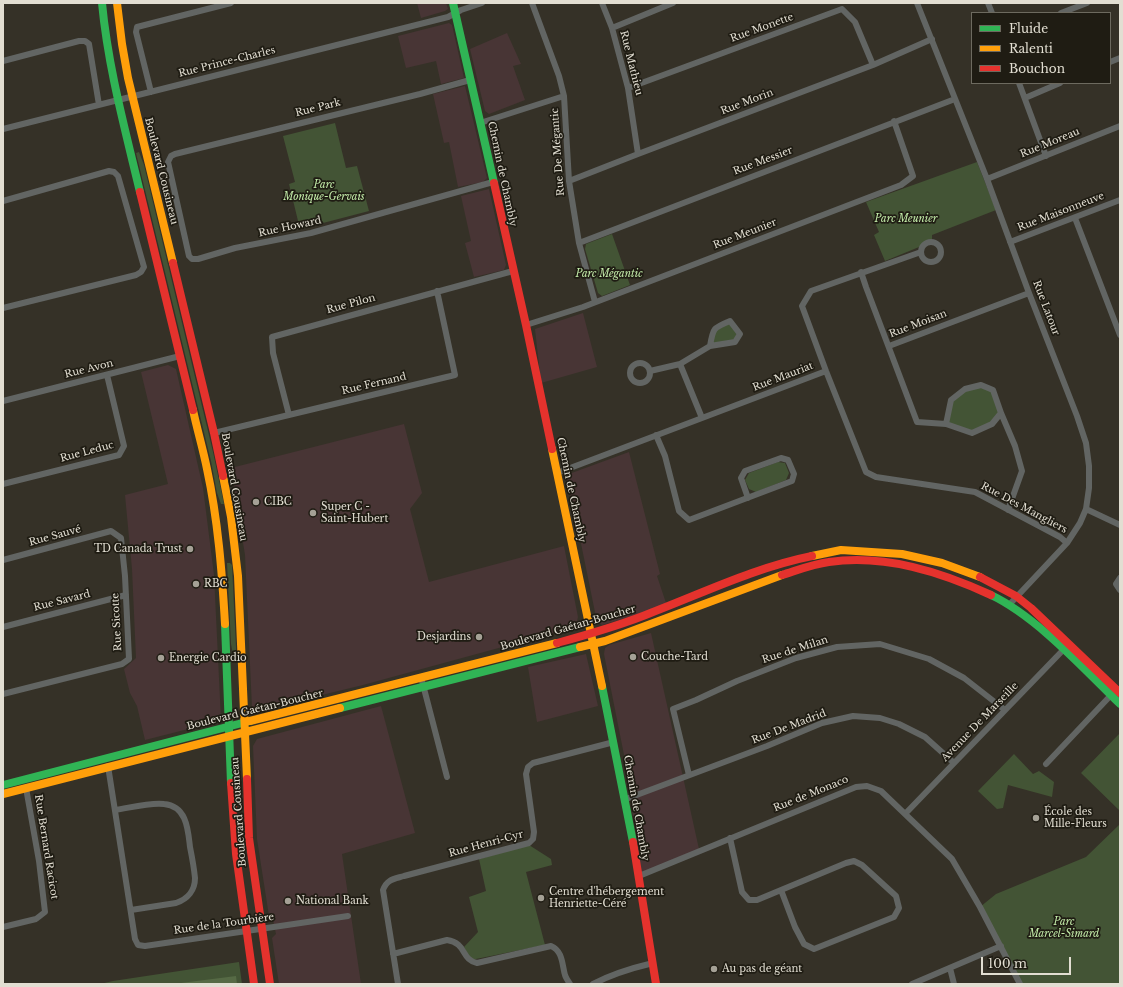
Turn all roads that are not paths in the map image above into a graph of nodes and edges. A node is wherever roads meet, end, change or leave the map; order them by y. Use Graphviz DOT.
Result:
graph roads {
  1 [pos="102,3"];
  2 [pos="117,3"];
  3 [pos="230,3"];
  4 [pos="453,3"];
  5 [pos="482,3"];
  6 [pos="532,3"];
  7 [pos="602,3"];
  8 [pos="673,3"];
  9 [pos="917,3"];
  10 [pos="1087,3"];
  11 [pos="1064,12"];
  12 [pos="456,14"];
  13 [pos="612,28"];
  14 [pos="932,39"];
  15 [pos="3,60"];
  16 [pos="873,65"];
  17 [pos="470,80"];
  18 [pos="1019,84"];
  19 [pos="1058,84"];
  20 [pos="628,88"];
  21 [pos="151,92"];
  22 [pos="133,96"];
  23 [pos="564,96"];
  24 [pos="1025,98"];
  25 [pos="955,99"];
  26 [pos="118,100"];
  27 [pos="99,105"];
  28 [pos="894,121"];
  29 [pos="480,123"];
  30 [pos="1120,126"];
  31 [pos="3,129"];
  32 [pos="638,154"];
  33 [pos="171,156"];
  34 [pos="1046,156"];
  35 [pos="987,179"];
  36 [pos="569,181"];
  37 [pos="494,182"];
  38 [pos="1120,200"];
  39 [pos="3,201"];
  40 [pos="1075,218"];
  41 [pos="1010,242"];
  42 [pos="579,243"];
  43 [pos="921,252"];
  44 [pos="513,271"];
  45 [pos="862,272"];
  46 [pos="437,291"];
  47 [pos="1029,292"];
  48 [pos="594,302"];
  49 [pos="3,308"];
  50 [pos="526,325"];
  51 [pos="1120,335"];
  52 [pos="710,346"];
  53 [pos="889,346"];
  54 [pos="180,356"];
  55 [pos="680,364"];
  56 [pos="650,371"];
  57 [pos="826,371"];
  58 [pos="107,375"];
  59 [pos="3,402"];
  60 [pos="1001,413"];
  61 [pos="289,415"];
  62 [pos="702,418"];
  63 [pos="946,424"];
  64 [pos="214,432"];
  65 [pos="656,435"];
  66 [pos="557,473"];
  67 [pos="3,484"];
  68 [pos="748,498"];
  69 [pos="1086,509"];
  70 [pos="1008,510"];
  71 [pos="1120,525"];
  72 [pos="111,532"];
  73 [pos="1067,542"];
  74 [pos="3,560"];
  75 [pos="1120,578"];
  76 [pos="1120,590"];
  77 [pos="126,595"];
  78 [pos="1017,597"];
  79 [pos="1009,605"];
  80 [pos="3,627"];
  81 [pos="591,634"];
  82 [pos="1069,643"];
  83 [pos="593,644"];
  84 [pos="1063,650"];
  85 [pos="421,677"];
  86 [pos="424,687"];
  87 [pos="365,692"];
  88 [pos="1116,692"];
  89 [pos="3,694"];
  90 [pos="1120,704"];
  91 [pos="344,707"];
  92 [pos="1005,710"];
  93 [pos="244,723"];
  94 [pos="229,727"];
  95 [pos="244,733"];
  96 [pos="230,736"];
  97 [pos="614,742"];
  98 [pos="954,763"];
  99 [pos="1046,764"];
  100 [pos="108,766"];
  101 [pos="689,775"];
  102 [pos="447,777"];
  103 [pos="3,785"];
  104 [pos="26,788"];
  105 [pos="3,794"];
  106 [pos="626,799"];
  107 [pos="115,810"];
  108 [pos="905,814"];
  109 [pos="730,838"];
  110 [pos="639,876"];
  111 [pos="781,890"];
  112 [pos="131,910"];
  113 [pos="348,916"];
  114 [pos="3,927"];
  115 [pos="261,928"];
  116 [pos="246,931"];
  117 [pos="1001,946"];
  118 [pos="393,954"];
  119 [pos="653,963"];
  120 [pos="950,968"];
  121 [pos="254,984"];
  122 [pos="270,984"];
  123 [pos="398,984"];
  124 [pos="570,984"];
  125 [pos="593,984"];
  126 [pos="656,984"];
  127 [pos="912,984"];
  128 [pos="954,984"];
  129 [pos="1020,984"];
  1 -- 26 [label="street, Boulevard Cousineau"];
  2 -- 22 [label="street, Boulevard Cousineau"];
  3 -- 21 [label="street"];
  4 -- 12 [label="street, Chemin de Chambly"];
  5 -- 12 [label="street, Rue Prince-Charles"];
  6 -- 23 [label="street, Rue De Mégantic"];
  7 -- 13 [label="street, Rue Mathieu"];
  8 -- 13 [label="street"];
  9 -- 14 [label="street, Rue Latour"];
  10 -- 11 [label="street"];
  12 -- 17 [label="street, Chemin de Chambly"];
  12 -- 21 [label="street, Rue Prince-Charles"];
  13 -- 20 [label="street, Rue Mathieu"];
  14 -- 16 [label="street, Rue Morin"];
  14 -- 25 [label="street, Rue Latour"];
  15 -- 27 [label="street"];
  16 -- 20 [label="street, Rue Monette"];
  16 -- 32 [label="street, Rue Morin"];
  17 -- 29 [label="street, Chemin de Chambly"];
  17 -- 33 [label="street, Rue Park"];
  18 -- 24 [label="street"];
  19 -- 24 [label="street"];
  20 -- 32 [label="street, Rue Mathieu"];
  21 -- 22 [label="street, Rue Prince-Charles"];
  22 -- 26 [label="street, Rue Prince-Charles"];
  22 -- 64 [label="street, Boulevard Cousineau"];
  23 -- 29 [label="street"];
  23 -- 36 [label="street, Rue De Mégantic"];
  24 -- 34 [label="street"];
  25 -- 28 [label="street, Rue Messier"];
  25 -- 35 [label="street, Rue Latour"];
  26 -- 27 [label="street, Rue Prince-Charles"];
  26 -- 54 [label="street, Boulevard Cousineau"];
  27 -- 31 [label="street, Rue Prince-Charles"];
  28 -- 42 [label="street, Rue Messier"];
  28 -- 48 [label="street, Rue Meunier"];
  29 -- 37 [label="street, Chemin de Chambly"];
  30 -- 34 [label="street, Rue Moreau"];
  32 -- 36 [label="street, Rue Morin"];
  33 -- 37 [label="street, Rue Howard"];
  34 -- 35 [label="street, Rue Moreau"];
  35 -- 41 [label="street, Rue Latour"];
  36 -- 42 [label="street, Rue De Mégantic"];
  37 -- 44 [label="street, Chemin de Chambly"];
  38 -- 40 [label="street, Rue Maisonneuve"];
  39 -- 49 [label="street"];
  40 -- 41 [label="street, Rue Maisonneuve"];
  40 -- 51 [label="street"];
  41 -- 47 [label="street, Rue Latour"];
  42 -- 48 [label="street, Rue De Mégantic"];
  43 -- 45 [label="street, Rue Mauriat"];
  44 -- 46 [label="street, Rue Pilon"];
  44 -- 50 [label="street, Chemin de Chambly"];
  45 -- 53 [label="street, Rue Moisan"];
  45 -- 57 [label="street, Rue Mauriat"];
  46 -- 61 [label="street, Rue Pilon"];
  46 -- 61 [label="street, Rue Fernand"];
  47 -- 53 [label="street, Rue Moisan"];
  47 -- 69 [label="street, Rue Latour"];
  48 -- 50 [label="street, Rue Meunier"];
  50 -- 66 [label="street, Chemin de Chambly"];
  52 -- 52 [label="street"];
  52 -- 55 [label="street"];
  53 -- 63 [label="street"];
  54 -- 58 [label="street, Rue Avon"];
  54 -- 94 [label="street, Boulevard Cousineau"];
  55 -- 56 [label="street"];
  55 -- 62 [label="street"];
  57 -- 62 [label="street, Rue Mauriat"];
  57 -- 70 [label="street, Rue Des Mangliers"];
  58 -- 59 [label="street, Rue Avon"];
  58 -- 67 [label="street, Rue Leduc"];
  60 -- 63 [label="street"];
  60 -- 63 [label="street"];
  60 -- 70 [label="street"];
  61 -- 64 [label="street, Rue Fernand"];
  62 -- 65 [label="street, Rue Mauriat"];
  64 -- 93 [label="street, Boulevard Cousineau"];
  65 -- 66 [label="street, Rue Mauriat"];
  65 -- 68 [label="street"];
  66 -- 81 [label="street, Chemin de Chambly"];
  68 -- 68 [label="street"];
  69 -- 71 [label="street"];
  69 -- 73 [label="street, Rue Latour"];
  70 -- 73 [label="street, Rue Des Mangliers"];
  72 -- 74 [label="street, Rue Sauvé"];
  72 -- 77 [label="street, Rue Sicotte"];
  73 -- 78 [label="street, Rue Latour"];
  75 -- 76 [label="street"];
  77 -- 80 [label="street, Rue Savard"];
  77 -- 89 [label="street, Rue Sicotte"];
  78 -- 79 [label="street, Rue Latour"];
  78 -- 81 [label="street, Boulevard Gaétan-Boucher"];
  78 -- 82 [label="street, Boulevard Gaétan-Boucher"];
  79 -- 83 [label="street, Boulevard Gaétan-Boucher"];
  79 -- 84 [label="street, Boulevard Gaétan-Boucher"];
  81 -- 83 [label="street, Chemin de Chambly"];
  81 -- 85 [label="street, Boulevard Gaétan-Boucher"];
  82 -- 84 [label="street, Avenue De Marseille"];
  82 -- 88 [label="street, Boulevard Gaétan-Boucher"];
  83 -- 86 [label="street, Boulevard Gaétan-Boucher"];
  83 -- 97 [label="street, Chemin de Chambly"];
  84 -- 88 [label="street, Boulevard Gaétan-Boucher"];
  84 -- 92 [label="street, Avenue De Marseille"];
  85 -- 86 [label="street"];
  85 -- 87 [label="street, Boulevard Gaétan-Boucher"];
  86 -- 91 [label="street, Boulevard Gaétan-Boucher"];
  86 -- 102 [label="street"];
  87 -- 91 [label="street"];
  87 -- 93 [label="street, Boulevard Gaétan-Boucher"];
  88 -- 90 [label="street, Boulevard Gaétan-Boucher"];
  88 -- 99 [label="street"];
  91 -- 95 [label="street, Boulevard Gaétan-Boucher"];
  92 -- 98 [label="street, Avenue De Marseille"];
  92 -- 101 [label="street, Rue de Milan"];
  93 -- 94 [label="street, Boulevard Gaétan-Boucher"];
  93 -- 95 [label="street, Boulevard Cousineau"];
  94 -- 96 [label="street, Boulevard Cousineau"];
  94 -- 103 [label="street, Boulevard Gaétan-Boucher"];
  95 -- 96 [label="street, Boulevard Gaétan-Boucher"];
  95 -- 115 [label="street, Boulevard Cousineau"];
  96 -- 100 [label="street, Boulevard Gaétan-Boucher"];
  96 -- 116 [label="street, Boulevard Cousineau"];
  97 -- 106 [label="street, Chemin de Chambly"];
  97 -- 118 [label="street, Rue Henri-Cyr"];
  98 -- 101 [label="street, Rue De Madrid"];
  98 -- 108 [label="street, Avenue De Marseille"];
  100 -- 104 [label="street, Boulevard Gaétan-Boucher"];
  100 -- 107 [label="street, Rue de la Tourbière"];
  101 -- 106 [label="street, Rue De Madrid"];
  104 -- 105 [label="street, Boulevard Gaétan-Boucher"];
  104 -- 114 [label="street, Rue Bernard Racicot"];
  106 -- 110 [label="street, Chemin de Chambly"];
  107 -- 112 [label="street, Rue de la Tourbière"];
  107 -- 112 [label="street"];
  108 -- 109 [label="street, Rue de Monaco"];
  108 -- 117 [label="street, Rue de Monaco"];
  109 -- 110 [label="street, Rue de Monaco"];
  109 -- 111 [label="street"];
  110 -- 119 [label="street, Chemin de Chambly"];
  111 -- 111 [label="street"];
  112 -- 116 [label="street, Rue de la Tourbière"];
  113 -- 115 [label="street, Rue de la Tourbière"];
  115 -- 116 [label="street, Rue de la Tourbière"];
  115 -- 122 [label="street, Boulevard Cousineau"];
  116 -- 121 [label="street, Boulevard Cousineau"];
  117 -- 120 [label="street"];
  117 -- 129 [label="street, Rue de Monaco"];
  118 -- 123 [label="street, Rue Henri-Cyr"];
  118 -- 124 [label="street"];
  119 -- 125 [label="street"];
  119 -- 126 [label="street, Chemin de Chambly"];
  120 -- 127 [label="street"];
  120 -- 128 [label="street"];
}
